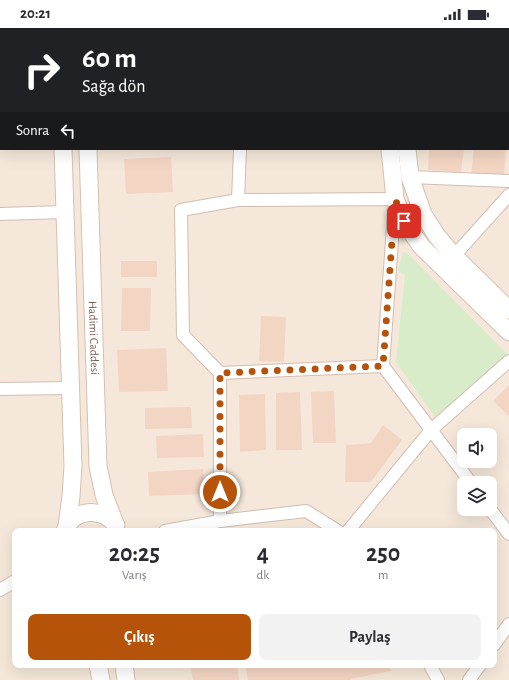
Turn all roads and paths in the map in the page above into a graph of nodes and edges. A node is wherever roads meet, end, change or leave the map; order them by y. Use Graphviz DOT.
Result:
graph roads {
  1 [pos="63,150"];
  2 [pos="88,150"];
  3 [pos="240,150"];
  4 [pos="390,150"];
  5 [pos="407,150"];
  6 [pos="410,177"];
  7 [pos="509,181"];
  8 [pos="509,195"];
  9 [pos="395,199"];
  10 [pos="238,200"];
  11 [pos="64,212"];
  12 [pos="0,214"];
  13 [pos="454,256"];
  14 [pos="509,310"];
  15 [pos="509,332"];
  16 [pos="509,361"];
  17 [pos="383,366"];
  18 [pos="220,373"];
  19 [pos="70,388"];
  20 [pos="0,389"];
  21 [pos="431,430"];
  22 [pos="466,476"];
  23 [pos="495,516"];
  24 [pos="220,521"];
  25 [pos="66,528"];
  26 [pos="117,528"];
  27 [pos="182,528"];
  28 [pos="333,528"];
  29 [pos="350,528"];
  30 [pos="509,534"];
  31 [pos="12,583"];
  32 [pos="0,590"];
  33 [pos="509,624"];
  34 [pos="497,641"];
  35 [pos="99,668"];
  36 [pos="124,668"];
  37 [pos="432,668"];
  38 [pos="478,668"];
  39 [pos="101,680"];
  40 [pos="126,680"];
  41 [pos="438,680"];
  42 [pos="469,680"];
  1 -- 11 [label="main road"];
  2 -- 26 [label="main road, Hadimi Caddesi"];
  3 -- 10 [label="street"];
  4 -- 9 [label="main road"];
  5 -- 6 [label="main road"];
  6 -- 7 [label="street"];
  6 -- 13 [label="main road"];
  8 -- 13 [label="street"];
  9 -- 10 [label="street"];
  9 -- 15 [label="main road"];
  9 -- 17 [label="street"];
  10 -- 18 [label="street"];
  11 -- 12 [label="street"];
  11 -- 19 [label="main road"];
  13 -- 14 [label="main road"];
  16 -- 21 [label="street"];
  17 -- 18 [label="street"];
  17 -- 21 [label="street"];
  18 -- 24 [label="street"];
  19 -- 20 [label="street"];
  19 -- 25 [label="main road"];
  21 -- 22 [label="street"];
  21 -- 29 [label="street"];
  23 -- 30 [label="street"];
  24 -- 27 [label="street"];
  24 -- 28 [label="street"];
  25 -- 26 [label="main road"];
  31 -- 32 [label="street"];
  33 -- 34 [label="street"];
  35 -- 39 [label="main road"];
  36 -- 40 [label="main road"];
  37 -- 41 [label="street"];
  38 -- 42 [label="street"];
}
